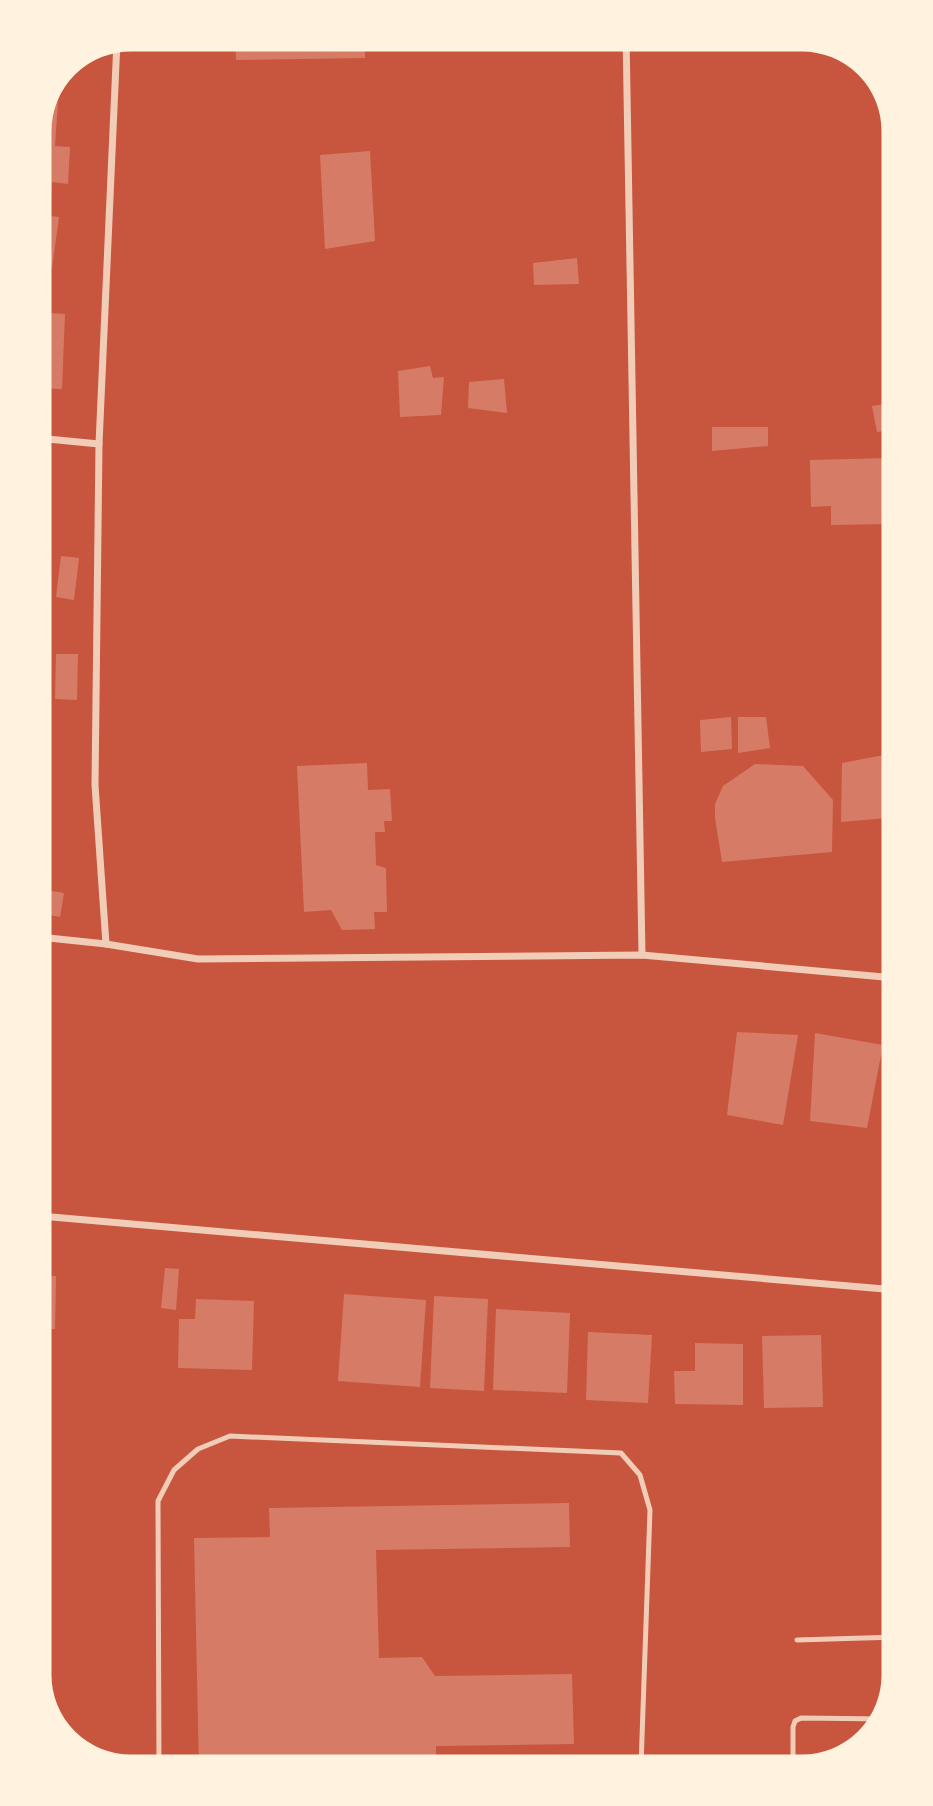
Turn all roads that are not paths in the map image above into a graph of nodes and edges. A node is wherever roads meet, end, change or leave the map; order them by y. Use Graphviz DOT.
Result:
graph roads {
  1 [pos="626,47"];
  2 [pos="117,49"];
  3 [pos="47,440"];
  4 [pos="99,444"];
  5 [pos="47,938"];
  6 [pos="106,944"];
  7 [pos="642,955"];
  8 [pos="886,977"];
  9 [pos="47,1217"];
  10 [pos="886,1289"];
  11 [pos="886,1637"];
  12 [pos="797,1640"];
  13 [pos="873,1719"];
  14 [pos="159,1759"];
  15 [pos="642,1759"];
  16 [pos="793,1759"];
  1 -- 7 [label="street"];
  2 -- 4 [label="street"];
  3 -- 4 [label="street"];
  4 -- 6 [label="street"];
  5 -- 6 [label="street"];
  6 -- 7 [label="street"];
  7 -- 8 [label="street"];
  9 -- 10 [label="street"];
  11 -- 12 [label="lane"];
  13 -- 16 [label="lane"];
  14 -- 15 [label="lane"];
}
